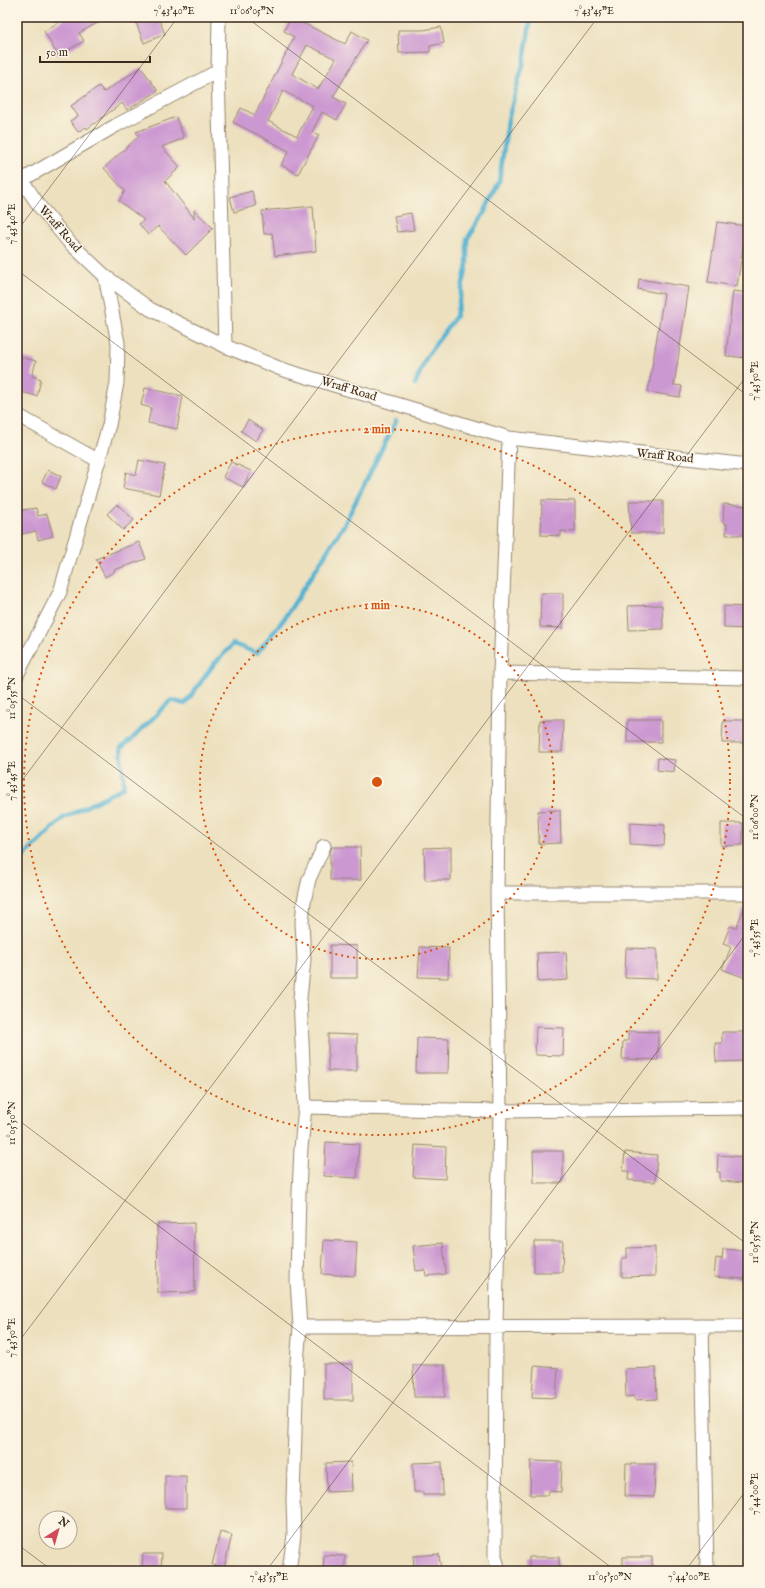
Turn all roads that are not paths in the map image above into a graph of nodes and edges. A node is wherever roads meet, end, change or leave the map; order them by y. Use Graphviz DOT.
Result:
graph roads {
  1 [pos="219,17"];
  2 [pos="218,71"];
  3 [pos="20,176"];
  4 [pos="105,276"];
  5 [pos="225,346"];
  6 [pos="17,415"];
  7 [pos="509,438"];
  8 [pos="99,461"];
  9 [pos="748,465"];
  10 [pos="22,654"];
  11 [pos="500,673"];
  12 [pos="17,675"];
  13 [pos="748,678"];
  14 [pos="324,846"];
  15 [pos="497,893"];
  16 [pos="748,894"];
  17 [pos="305,1107"];
  18 [pos="748,1108"];
  19 [pos="500,1111"];
  20 [pos="702,1326"];
  21 [pos="748,1326"];
  22 [pos="300,1327"];
  23 [pos="496,1327"];
  24 [pos="290,1571"];
  25 [pos="499,1571"];
  26 [pos="707,1571"];
  1 -- 2 [label="street"];
  2 -- 3 [label="street"];
  2 -- 5 [label="street"];
  3 -- 4 [label="street, Wraff Road"];
  4 -- 5 [label="street, Wraff Road"];
  4 -- 8 [label="street"];
  5 -- 7 [label="street, Wraff Road"];
  6 -- 8 [label="street"];
  7 -- 9 [label="street, Wraff Road"];
  7 -- 11 [label="street"];
  8 -- 10 [label="street"];
  10 -- 12 [label="street"];
  11 -- 13 [label="street"];
  11 -- 15 [label="street"];
  14 -- 17 [label="street"];
  15 -- 16 [label="street"];
  15 -- 19 [label="street"];
  17 -- 19 [label="street"];
  17 -- 22 [label="street"];
  18 -- 19 [label="street"];
  19 -- 23 [label="street"];
  20 -- 21 [label="street"];
  20 -- 23 [label="street"];
  20 -- 26 [label="street"];
  22 -- 23 [label="street"];
  22 -- 24 [label="street"];
  23 -- 25 [label="street"];
}
